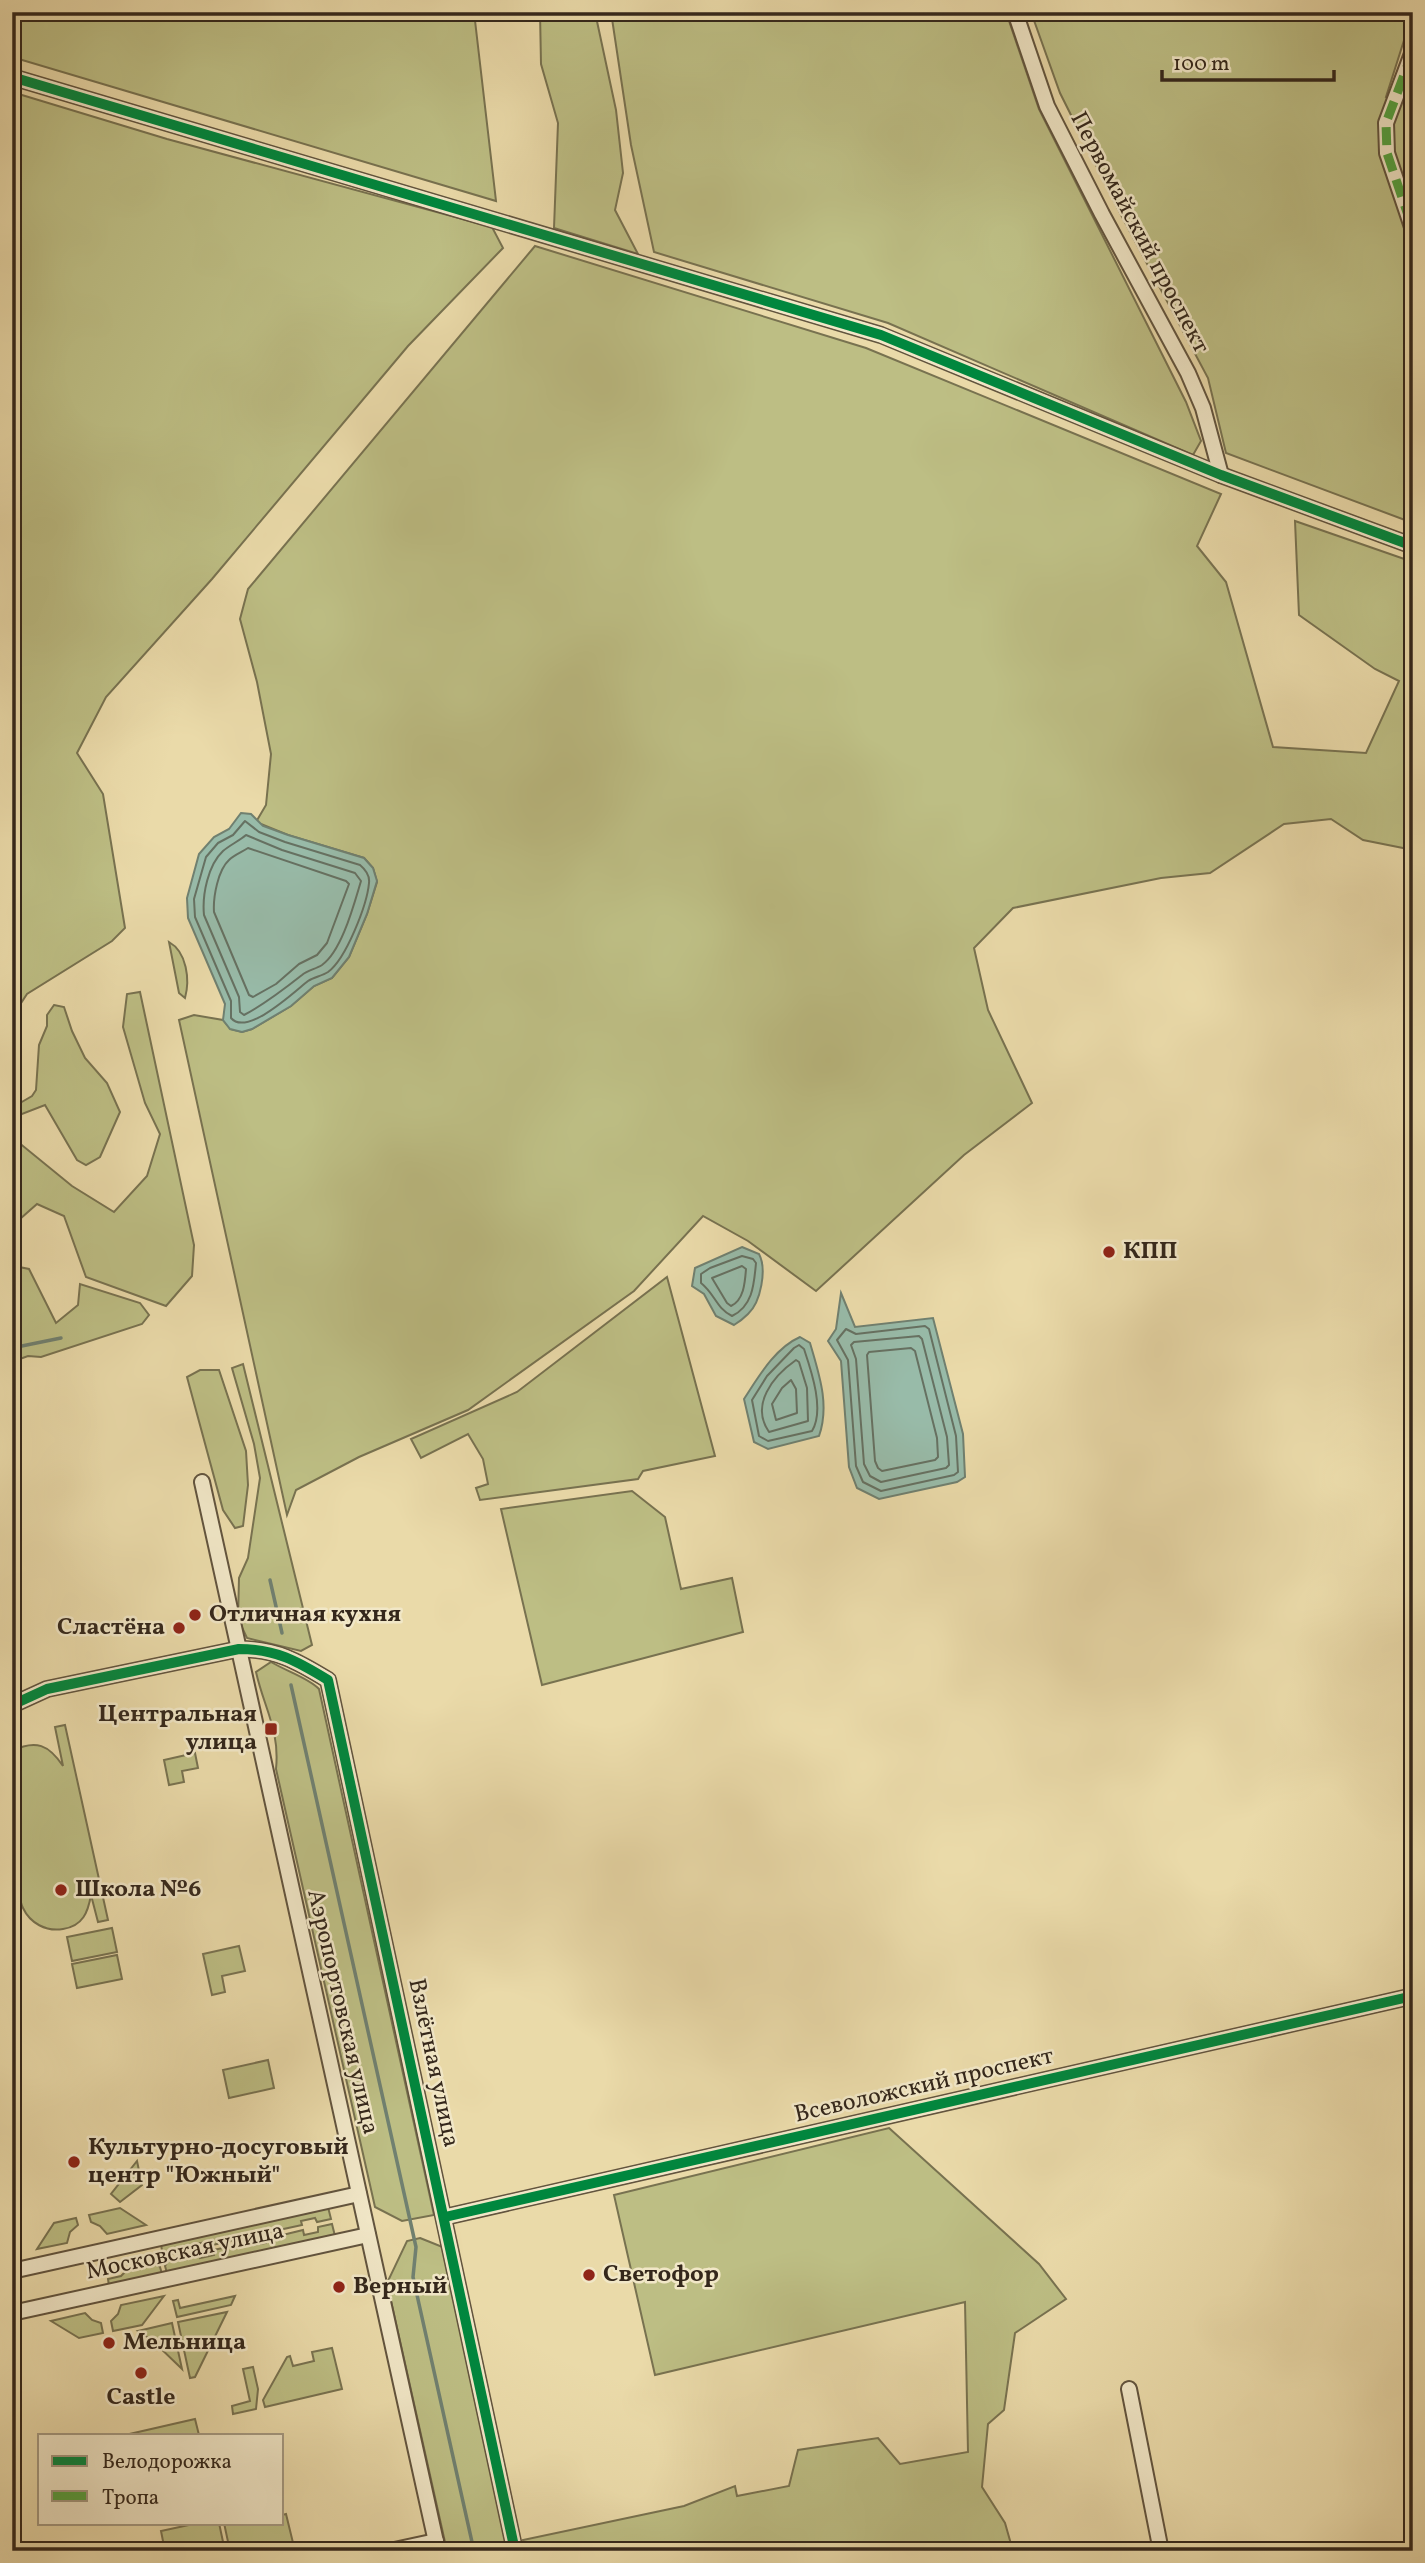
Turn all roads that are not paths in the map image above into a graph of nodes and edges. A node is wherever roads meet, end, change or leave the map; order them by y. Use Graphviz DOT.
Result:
graph roads {
  1 [pos="1015,12"];
  2 [pos="1413,51"];
  3 [pos="12,78"];
  4 [pos="1413,230"];
  5 [pos="1221,475"];
  6 [pos="1413,546"];
  7 [pos="202,1482"];
  8 [pos="239,1648"];
  9 [pos="12,1705"];
  10 [pos="1413,1996"];
  11 [pos="359,2194"];
  12 [pos="445,2217"];
  13 [pos="368,2235"];
  14 [pos="12,2271"];
  15 [pos="13,2309"];
  16 [pos="1129,2389"];
  17 [pos="437,2546"];
  18 [pos="390,2551"];
  19 [pos="516,2551"];
  20 [pos="1161,2551"];
  1 -- 5 [label="street, Первомайский проспект"];
  2 -- 4 [label="street"];
  3 -- 5 [label="street"];
  5 -- 6 [label="street"];
  7 -- 8 [label="street, Аэропортовская улица"];
  8 -- 9 [label="street"];
  8 -- 11 [label="street, Аэропортовская улица"];
  8 -- 12 [label="street, Взлётная улица"];
  10 -- 12 [label="street, Всеволожский проспект"];
  11 -- 13 [label="street, Аэропортовская улица"];
  11 -- 14 [label="street, Московская улица"];
  12 -- 19 [label="street, Взлётная улица"];
  13 -- 15 [label="street, Московская улица"];
  13 -- 17 [label="street, Аэропортовская улица"];
  16 -- 20 [label="street"];
  17 -- 18 [label="street"];
}
